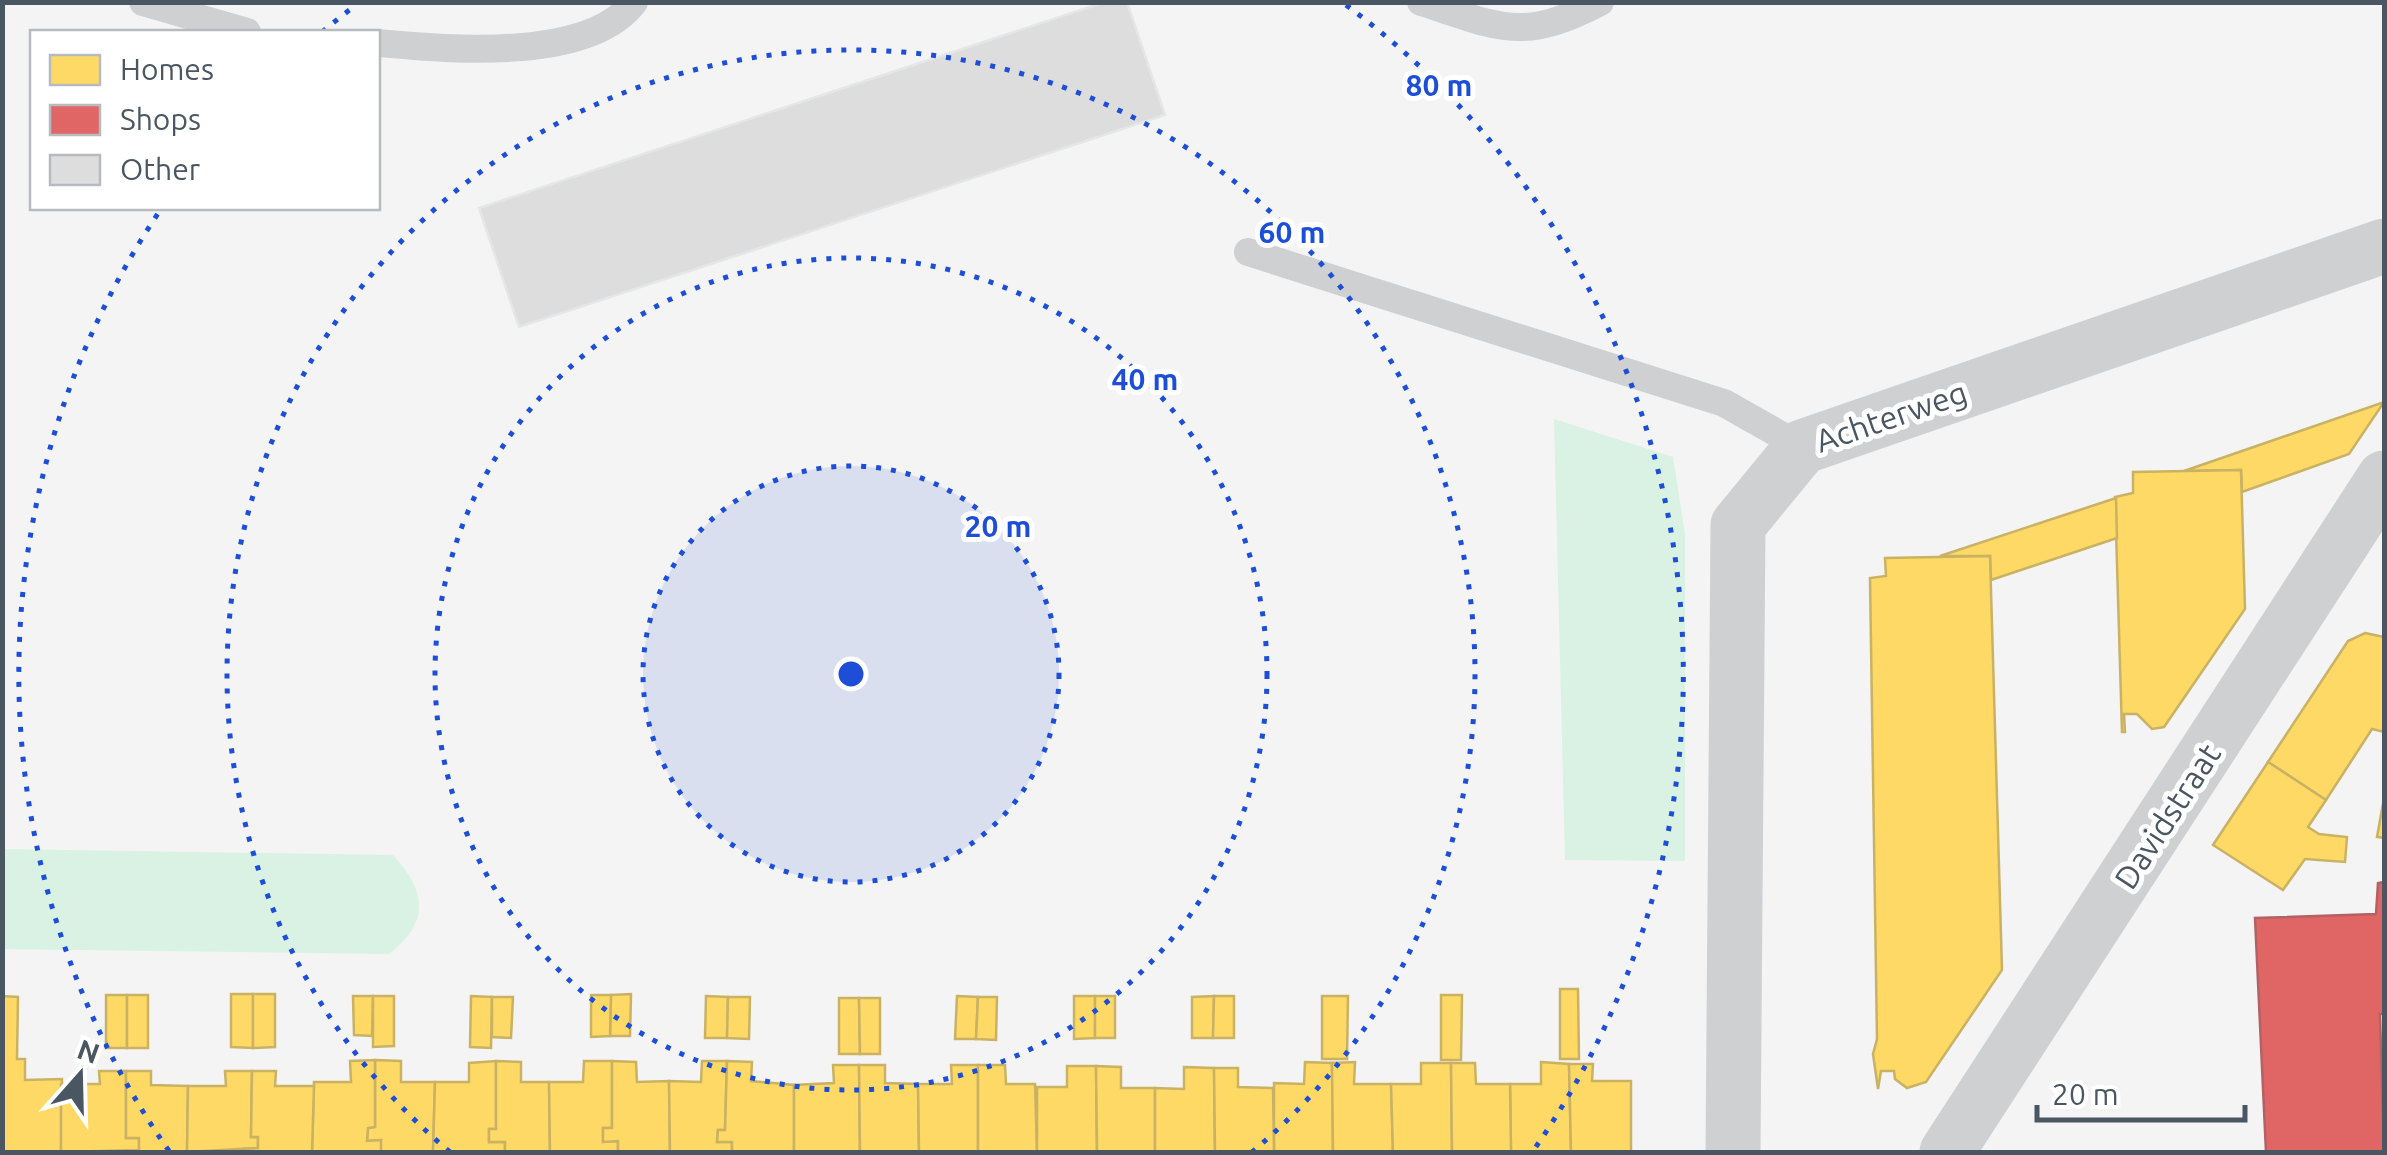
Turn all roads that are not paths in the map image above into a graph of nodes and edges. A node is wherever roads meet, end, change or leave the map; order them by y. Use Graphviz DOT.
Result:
graph roads {
  1 [pos="143,2"];
  2 [pos="634,2"];
  3 [pos="1420,2"];
  4 [pos="1600,2"];
  5 [pos="240,30"];
  6 [pos="380,44"];
  7 [pos="2384,246"];
  8 [pos="1248,252"];
  9 [pos="1802,446"];
  10 [pos="2384,478"];
  11 [pos="1733,1152"];
  12 [pos="1947,1152"];
  1 -- 5 [label="lane"];
  2 -- 6 [label="lane"];
  3 -- 4 [label="lane"];
  7 -- 9 [label="street, Achterweg"];
  8 -- 9 [label="lane"];
  9 -- 11 [label="street, Achterweg"];
  10 -- 12 [label="street, Davidstraat"];
}
